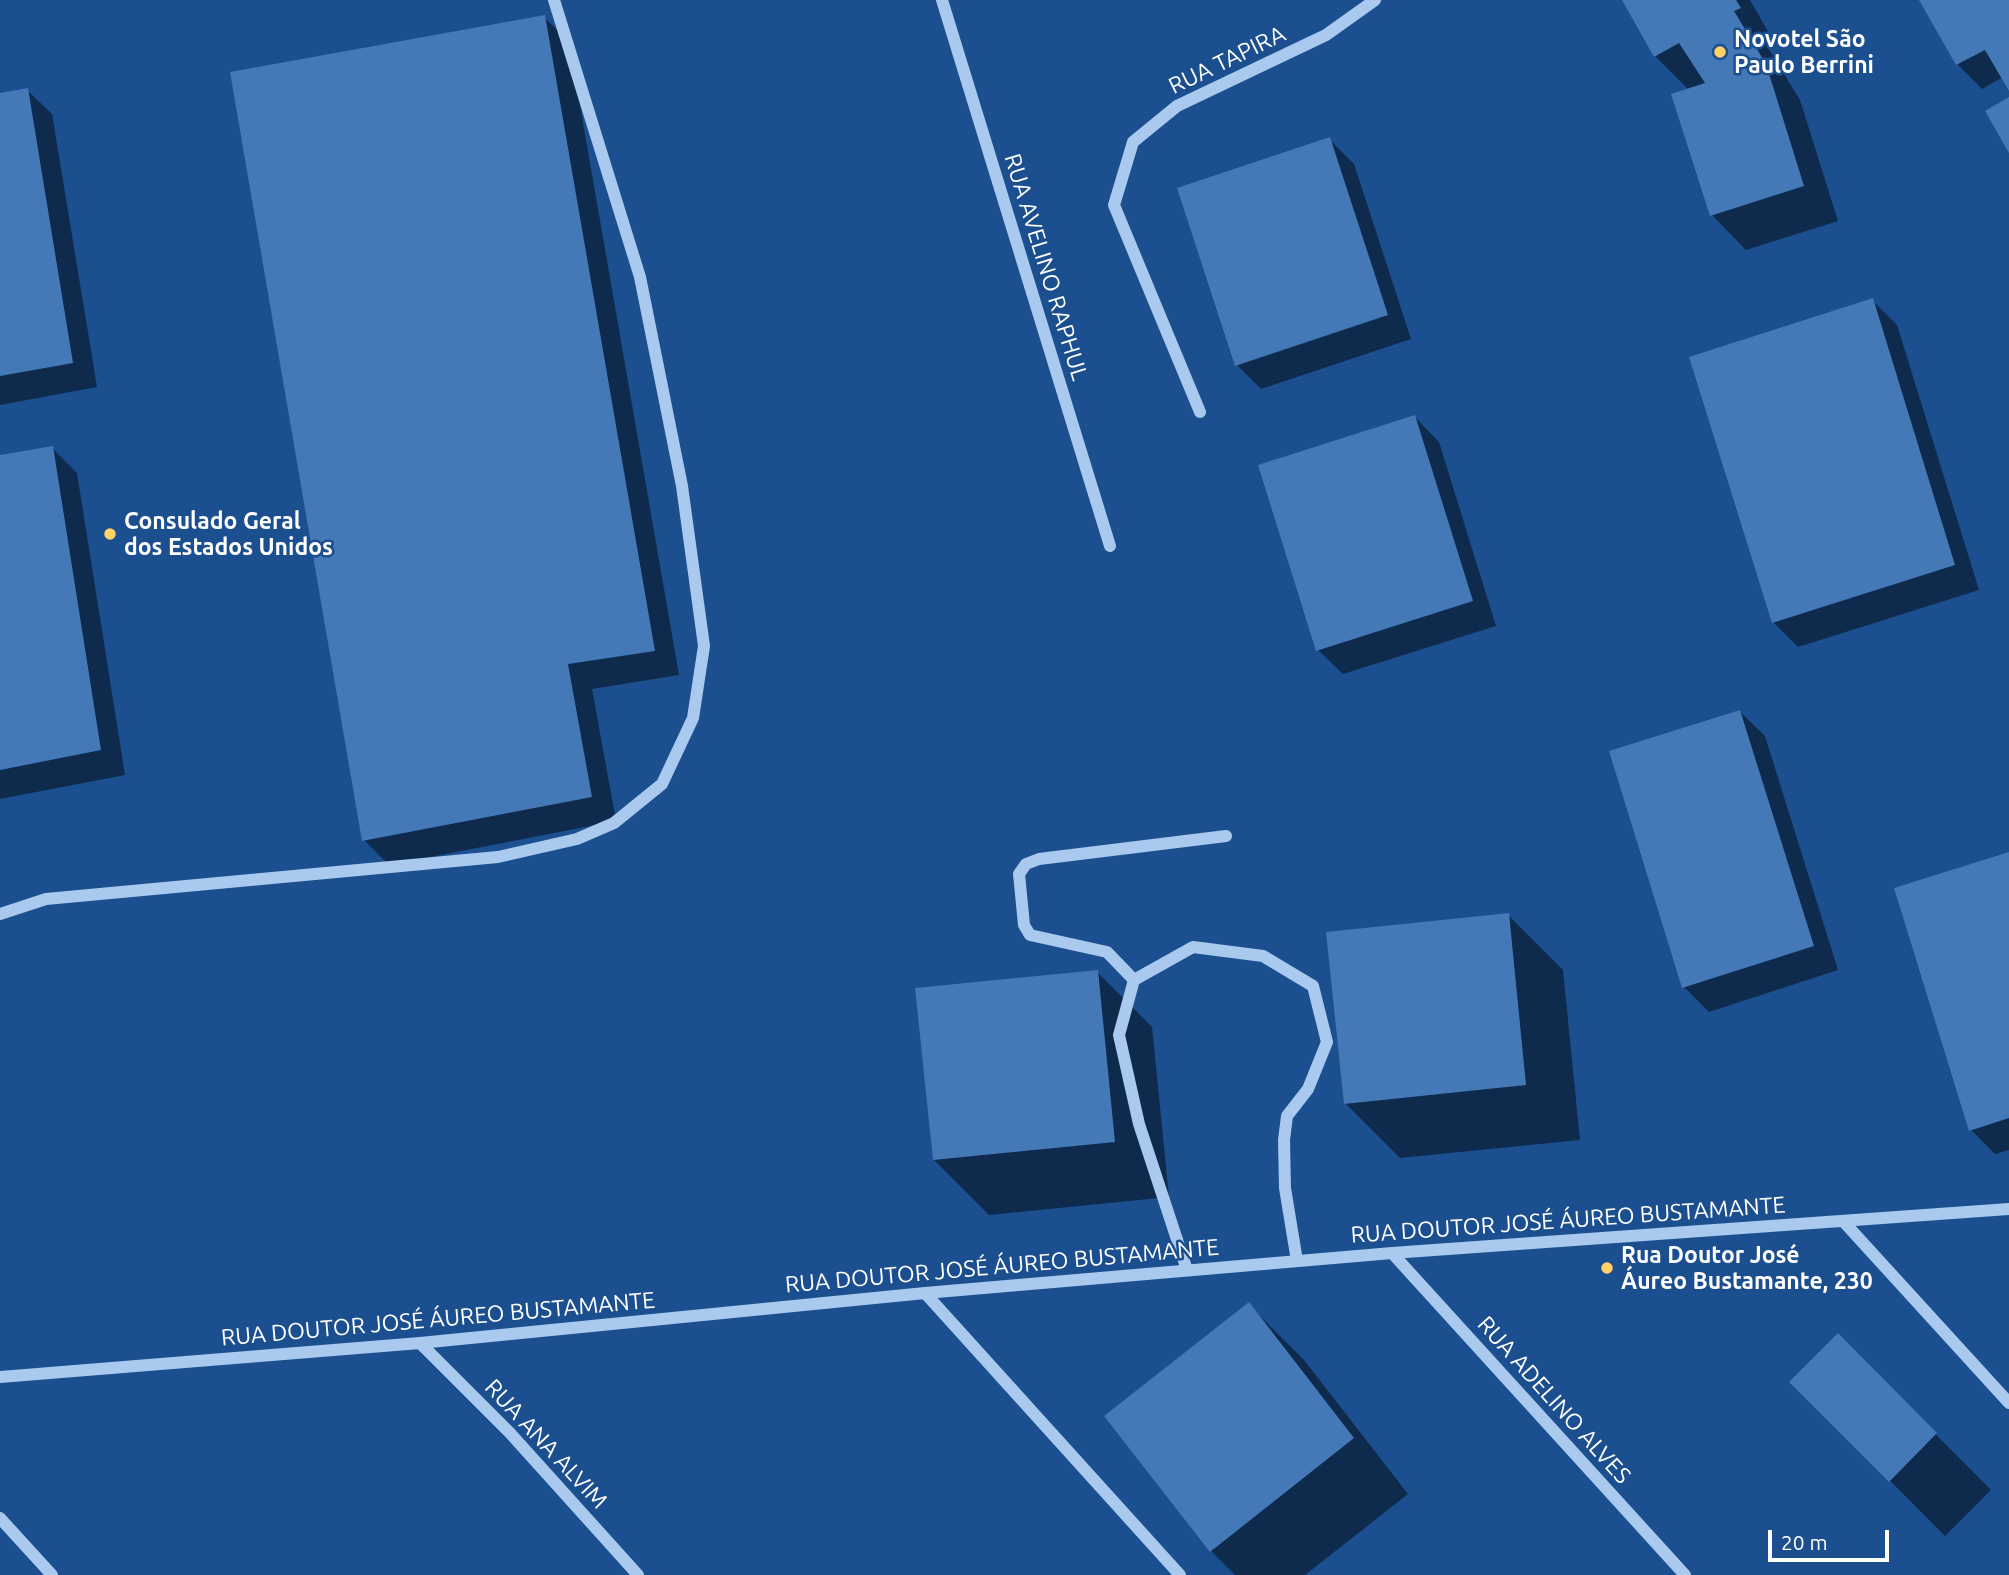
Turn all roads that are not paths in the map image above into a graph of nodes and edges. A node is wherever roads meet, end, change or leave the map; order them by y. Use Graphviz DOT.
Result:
graph roads {
  1 [pos="554,0"];
  2 [pos="942,0"];
  3 [pos="1375,0"];
  4 [pos="1200,412"];
  5 [pos="1110,547"];
  6 [pos="1226,836"];
  7 [pos="0,914"];
  8 [pos="1135,980"];
  9 [pos="2009,1209"];
  10 [pos="1843,1221"];
  11 [pos="1392,1252"];
  12 [pos="1297,1261"];
  13 [pos="1187,1270"];
  14 [pos="925,1293"];
  15 [pos="420,1343"];
  16 [pos="0,1377"];
  17 [pos="2009,1403"];
  18 [pos="0,1518"];
  19 [pos="52,1575"];
  20 [pos="638,1575"];
  21 [pos="1180,1575"];
  22 [pos="1685,1575"];
  1 -- 7 [label="street"];
  2 -- 5 [label="street, RUA AVELINO RAPHUL"];
  3 -- 4 [label="street, RUA TAPIRA"];
  6 -- 8 [label="street"];
  8 -- 12 [label="street"];
  8 -- 13 [label="street"];
  9 -- 10 [label="street, RUA DOUTOR JOSÉ ÁUREO BUSTAMANTE"];
  10 -- 11 [label="street, RUA DOUTOR JOSÉ ÁUREO BUSTAMANTE"];
  10 -- 17 [label="street"];
  11 -- 12 [label="street, RUA DOUTOR JOSÉ ÁUREO BUSTAMANTE"];
  11 -- 22 [label="street, RUA ADELINO ALVES"];
  12 -- 13 [label="street, RUA DOUTOR JOSÉ ÁUREO BUSTAMANTE"];
  13 -- 14 [label="street, RUA DOUTOR JOSÉ ÁUREO BUSTAMANTE"];
  14 -- 15 [label="street, RUA DOUTOR JOSÉ ÁUREO BUSTAMANTE"];
  14 -- 21 [label="street"];
  15 -- 16 [label="street, RUA DOUTOR JOSÉ ÁUREO BUSTAMANTE"];
  15 -- 20 [label="street, RUA ANA ALVIM"];
  18 -- 19 [label="street"];
}
